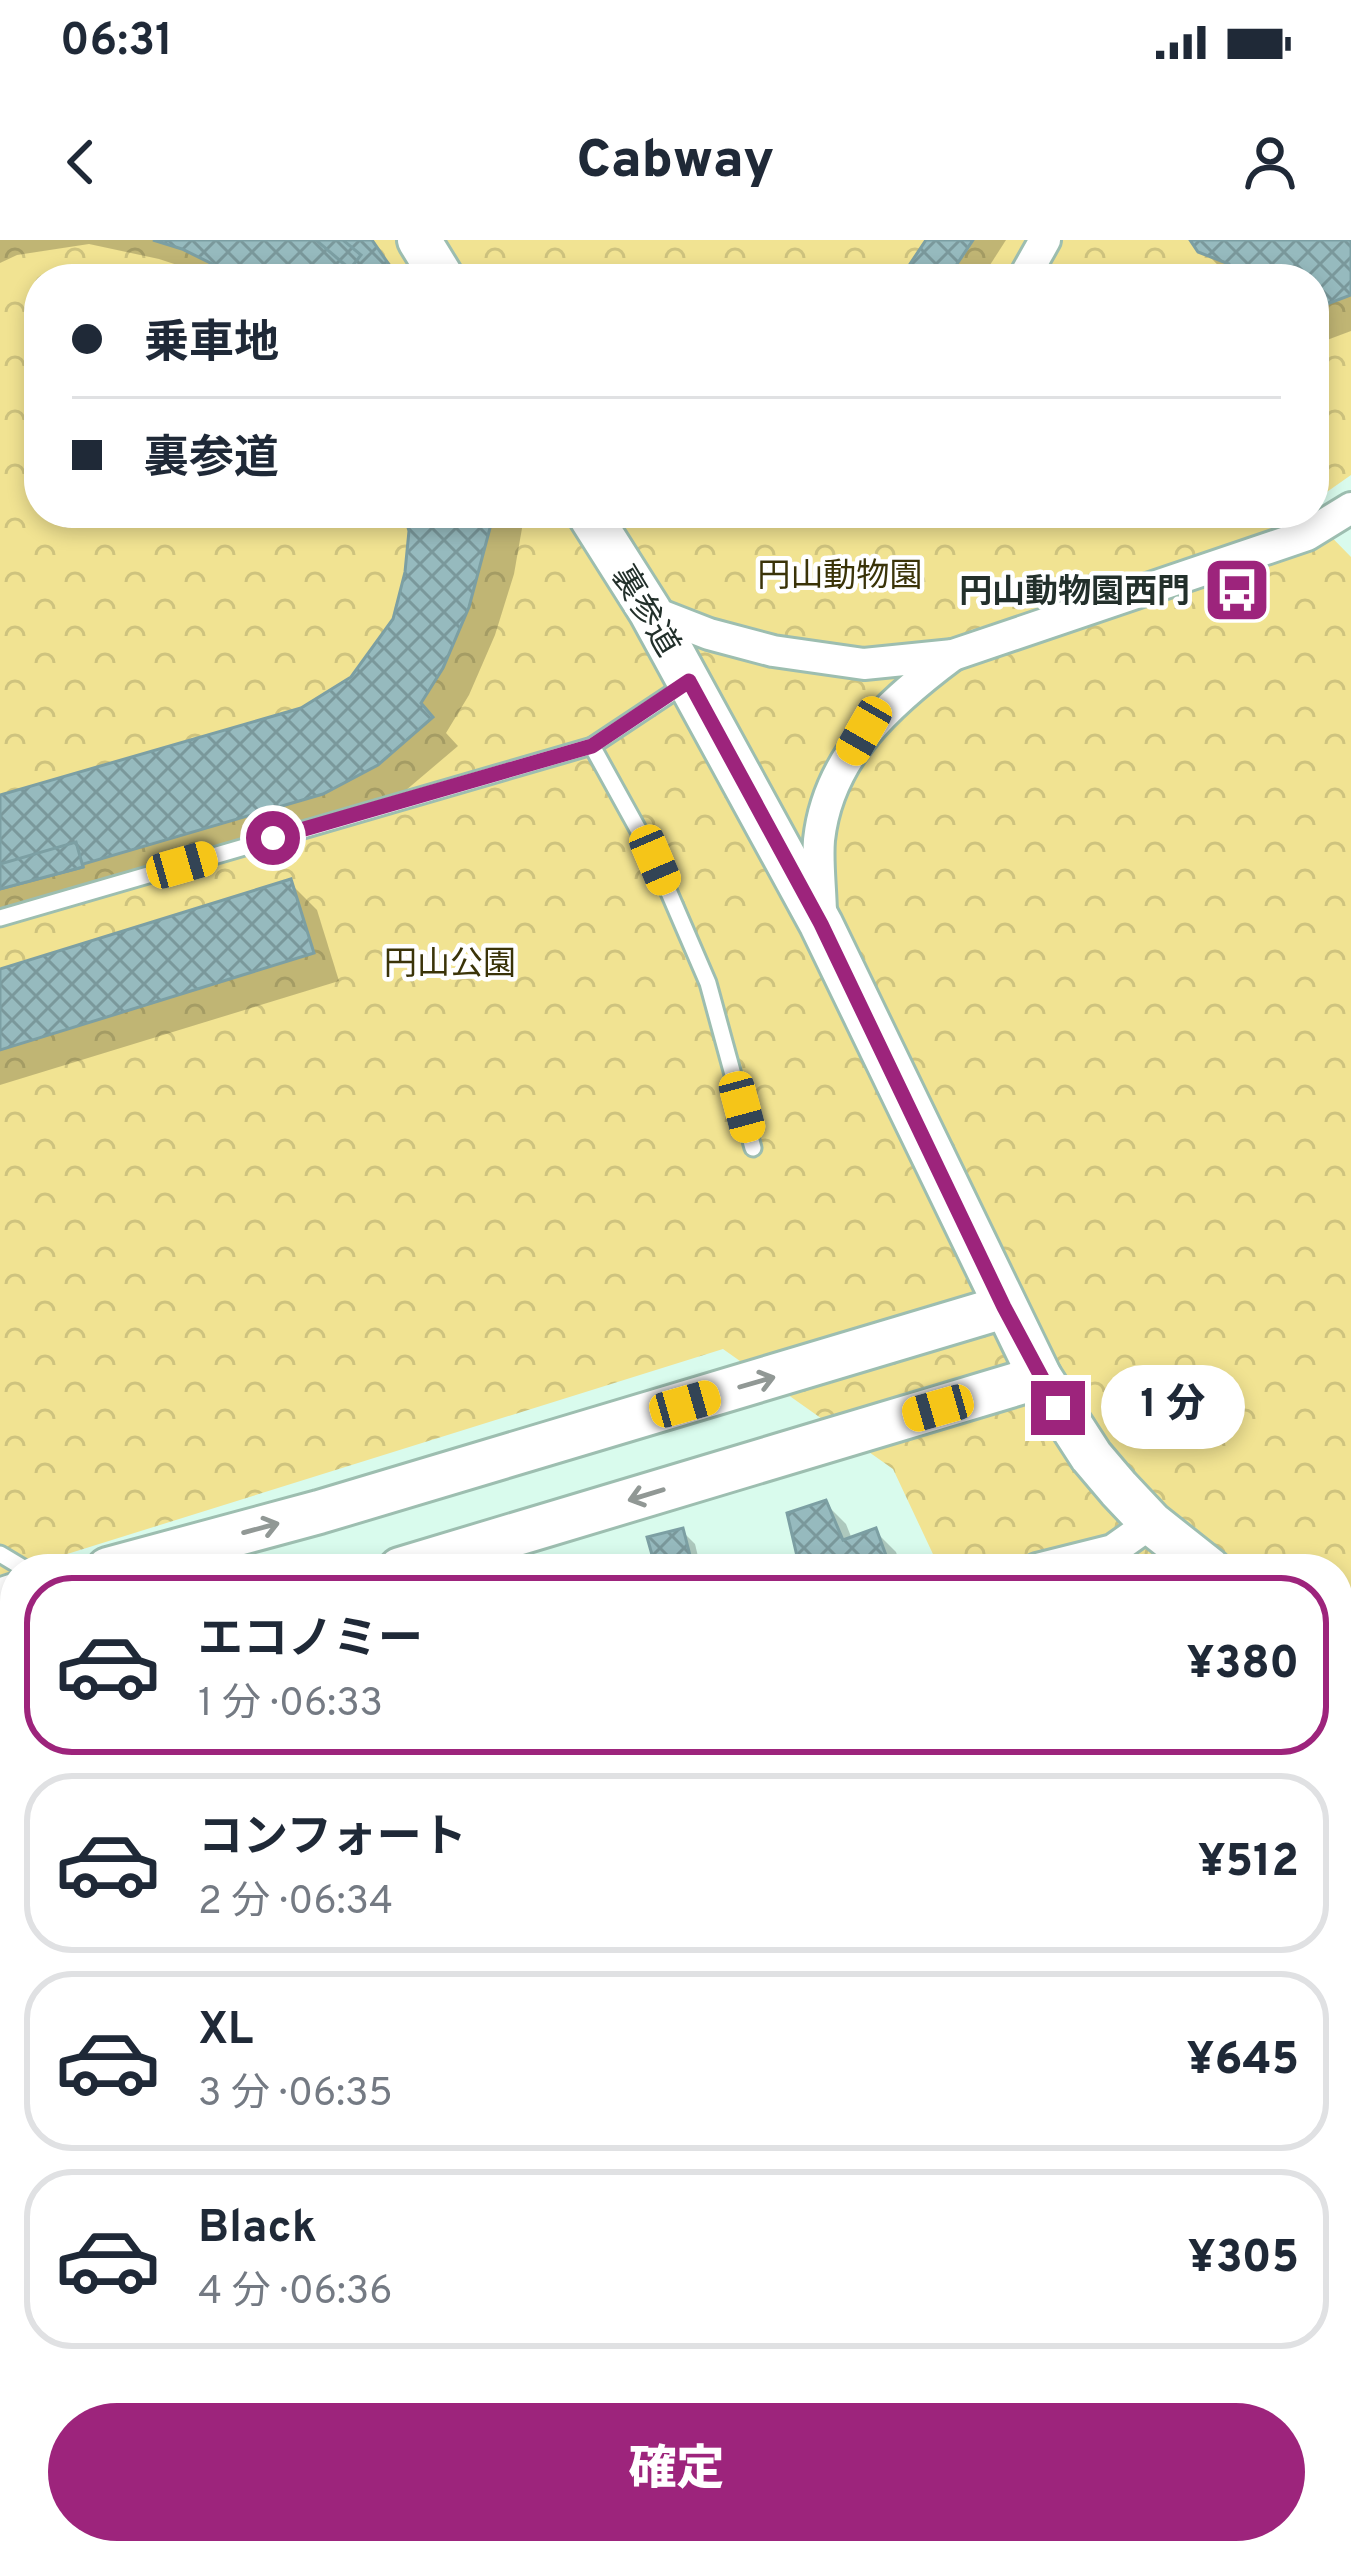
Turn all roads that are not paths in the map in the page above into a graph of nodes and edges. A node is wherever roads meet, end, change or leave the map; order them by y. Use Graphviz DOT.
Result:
graph roads {
  1 [pos="597,528"];
  2 [pos="1319,528"];
  3 [pos="650,611"];
  4 [pos="953,655"];
  5 [pos="689,681"];
  6 [pos="592,746"];
  7 [pos="0,918"];
  8 [pos="821,924"];
  9 [pos="753,1148"];
  10 [pos="1004,1307"];
  11 [pos="1040,1377"];
  12 [pos="1150,1523"];
  13 [pos="163,1554"];
  14 [pos="450,1554"];
  15 [pos="1097,1554"];
  16 [pos="1190,1554"];
  1 -- 3 [label="street, 裏参道"];
  2 -- 4 [label="street"];
  3 -- 4 [label="street"];
  3 -- 5 [label="street, 裏参道"];
  4 -- 8 [label="street"];
  5 -- 6 [label="lane"];
  5 -- 8 [label="street, 裏参道"];
  6 -- 7 [label="lane"];
  6 -- 9 [label="lane"];
  8 -- 10 [label="street, 裏参道"];
  10 -- 11 [label="street, 裏参道"];
  13 -- 10 [label="street, one-way"];
  11 -- 12 [label="street, 裏参道"];
  11 -- 14 [label="street, one-way"];
  12 -- 15 [label="street"];
  12 -- 16 [label="street, 裏参道"];
}
